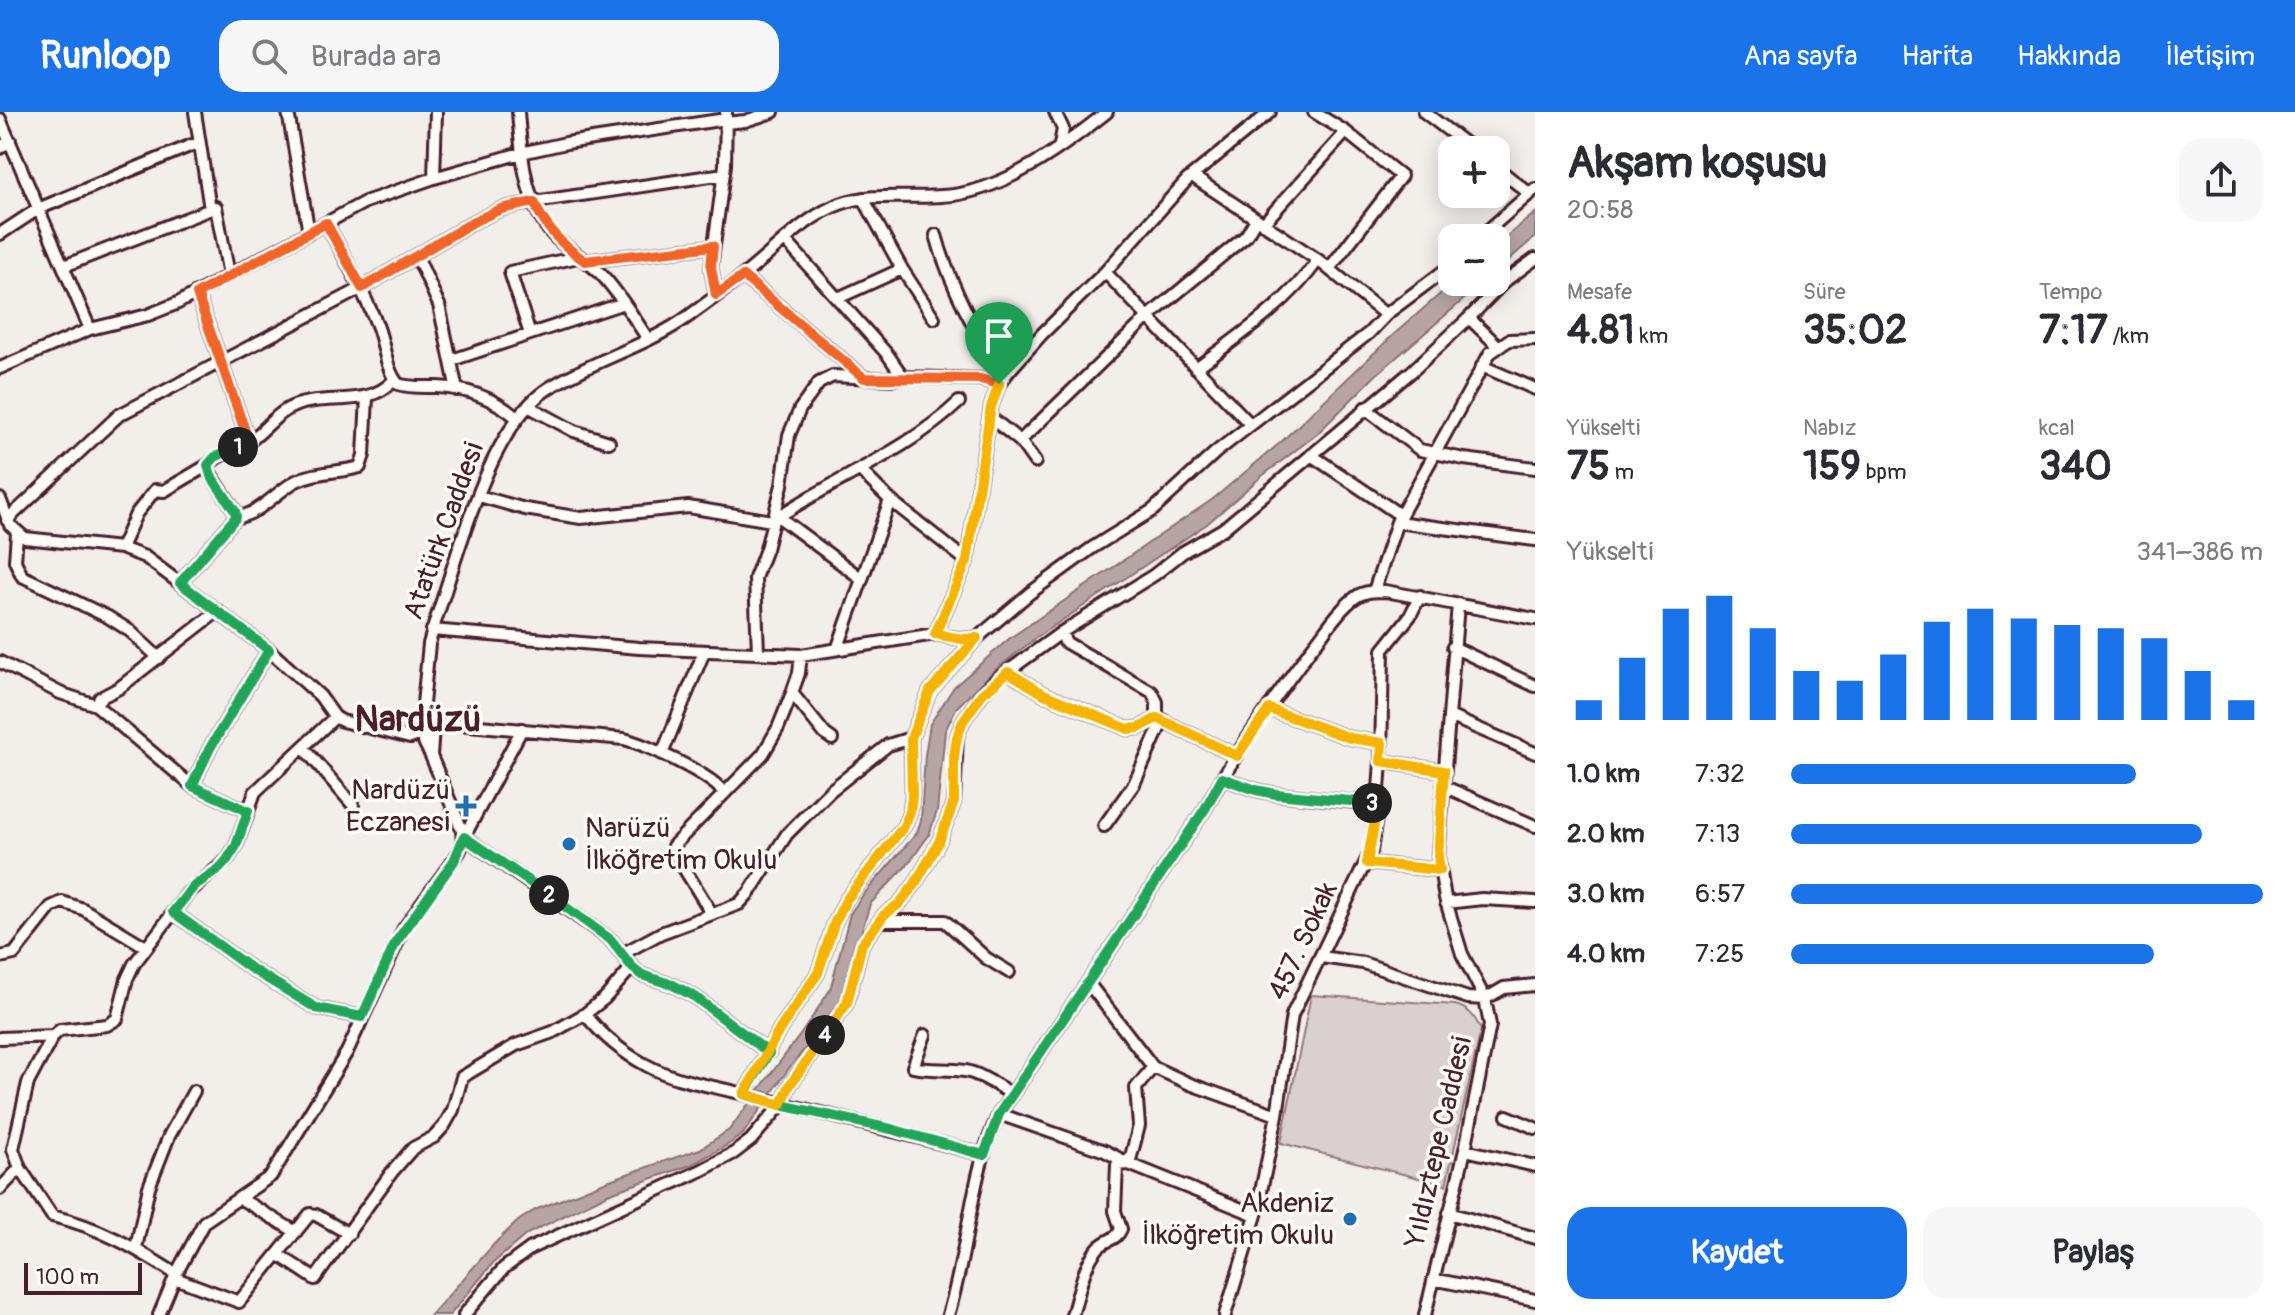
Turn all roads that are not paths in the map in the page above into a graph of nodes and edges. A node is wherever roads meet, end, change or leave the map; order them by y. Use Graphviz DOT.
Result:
graph roads {
  1 [pos="195,112"];
  2 [pos="288,112"];
  3 [pos="436,112"];
  4 [pos="518,112"];
  5 [pos="773,112"];
  6 [pos="1055,112"];
  7 [pos="1107,112"];
  8 [pos="1270,112"];
  9 [pos="1314,112"];
  10 [pos="1424,112"];
  11 [pos="726,118"];
  12 [pos="0,119"];
  13 [pos="1346,132"];
  14 [pos="1456,136"];
  15 [pos="10,140"];
  16 [pos="200,145"];
  17 [pos="1060,145"];
  18 [pos="0,148"];
  19 [pos="521,153"];
  20 [pos="724,174"];
  21 [pos="1192,176"];
  22 [pos="1510,177"];
  23 [pos="434,178"];
  24 [pos="1532,192"];
  25 [pos="863,198"];
  26 [pos="534,202"];
  27 [pos="38,209"];
  28 [pos="210,209"];
  29 [pos="1259,221"];
  30 [pos="326,223"];
  31 [pos="1495,224"];
  32 [pos="309,233"];
  33 [pos="0,234"];
  34 [pos="936,235"];
  35 [pos="785,240"];
  36 [pos="713,246"];
  37 [pos="417,256"];
  38 [pos="582,259"];
  39 [pos="1535,259"];
  40 [pos="1318,260"];
  41 [pos="64,266"];
  42 [pos="902,269"];
  43 [pos="1329,269"];
  44 [pos="1105,272"];
  45 [pos="229,275"];
  46 [pos="743,276"];
  47 [pos="1438,276"];
  48 [pos="362,288"];
  49 [pos="197,294"];
  50 [pos="716,295"];
  51 [pos="838,298"];
  52 [pos="624,303"];
  53 [pos="1386,315"];
  54 [pos="1148,317"];
  55 [pos="934,318"];
  56 [pos="1469,318"];
  57 [pos="90,329"];
  58 [pos="530,334"];
  59 [pos="648,339"];
  60 [pos="1535,339"];
  61 [pos="1498,346"];
  62 [pos="452,360"];
  63 [pos="220,362"];
  64 [pos="1482,366"];
  65 [pos="0,368"];
  66 [pos="1196,368"];
  67 [pos="903,377"];
  68 [pos="864,378"];
  69 [pos="394,380"];
  70 [pos="1002,381"];
  71 [pos="1535,389"];
  72 [pos="457,390"];
  73 [pos="367,397"];
  74 [pos="959,402"];
  75 [pos="528,406"];
  76 [pos="1365,408"];
  77 [pos="990,417"];
  78 [pos="517,418"];
  79 [pos="1250,424"];
  80 [pos="1020,441"];
  81 [pos="249,442"];
  82 [pos="609,442"];
  83 [pos="1433,454"];
  84 [pos="1311,455"];
  85 [pos="1035,462"];
  86 [pos="208,465"];
  87 [pos="1535,468"];
  88 [pos="861,471"];
  89 [pos="479,496"];
  90 [pos="0,499"];
  91 [pos="890,500"];
  92 [pos="236,517"];
  93 [pos="4,518"];
  94 [pos="776,519"];
  95 [pos="1398,519"];
  96 [pos="17,533"];
  97 [pos="1535,540"];
  98 [pos="121,548"];
  99 [pos="967,561"];
  100 [pos="862,579"];
  101 [pos="180,583"];
  102 [pos="1374,591"];
  103 [pos="1420,596"];
  104 [pos="1458,604"];
  105 [pos="218,611"];
  106 [pos="1535,619"];
  107 [pos="432,630"];
  108 [pos="1062,632"];
  109 [pos="935,634"];
  110 [pos="977,638"];
  111 [pos="838,647"];
  112 [pos="1453,647"];
  113 [pos="269,650"];
  114 [pos="704,652"];
  115 [pos="758,652"];
  116 [pos="801,655"];
  117 [pos="159,658"];
  118 [pos="0,662"];
  119 [pos="1008,672"];
  120 [pos="1535,686"];
  121 [pos="792,693"];
  122 [pos="96,705"];
  123 [pos="1269,709"];
  124 [pos="1449,716"];
  125 [pos="335,717"];
  126 [pos="1160,719"];
  127 [pos="433,727"];
  128 [pos="522,729"];
  129 [pos="420,734"];
  130 [pos="911,738"];
  131 [pos="832,739"];
  132 [pos="1382,743"];
  133 [pos="303,747"];
  134 [pos="1535,753"];
  135 [pos="662,754"];
  136 [pos="431,756"];
  137 [pos="1237,756"];
  138 [pos="1381,761"];
  139 [pos="1444,771"];
  140 [pos="1222,778"];
  141 [pos="192,786"];
  142 [pos="1443,786"];
  143 [pos="723,792"];
  144 [pos="1378,804"];
  145 [pos="353,805"];
  146 [pos="248,811"];
  147 [pos="1104,826"];
  148 [pos="1535,826"];
  149 [pos="464,837"];
  150 [pos="1367,863"];
  151 [pos="1440,870"];
  152 [pos="1535,902"];
  153 [pos="1446,903"];
  154 [pos="173,912"];
  155 [pos="712,914"];
  156 [pos="884,915"];
  157 [pos="146,947"];
  158 [pos="622,954"];
  159 [pos="0,957"];
  160 [pos="1321,957"];
  161 [pos="632,967"];
  162 [pos="1009,972"];
  163 [pos="1089,984"];
  164 [pos="1535,985"];
  165 [pos="1485,999"];
  166 [pos="585,1014"];
  167 [pos="362,1017"];
  168 [pos="925,1035"];
  169 [pos="53,1036"];
  170 [pos="0,1038"];
  171 [pos="769,1053"];
  172 [pos="1153,1067"];
  173 [pos="194,1091"];
  174 [pos="744,1094"];
  175 [pos="1012,1094"];
  176 [pos="781,1105"];
  177 [pos="999,1114"];
  178 [pos="1277,1115"];
  179 [pos="1507,1116"];
  180 [pos="1535,1128"];
  181 [pos="1465,1150"];
  182 [pos="984,1155"];
  183 [pos="1129,1164"];
  184 [pos="1535,1166"];
  185 [pos="20,1168"];
  186 [pos="0,1189"];
  187 [pos="241,1199"];
  188 [pos="1449,1213"];
  189 [pos="1256,1215"];
  190 [pos="296,1232"];
  191 [pos="349,1234"];
  192 [pos="1535,1238"];
  193 [pos="136,1248"];
  194 [pos="279,1255"];
  195 [pos="175,1276"];
  196 [pos="1433,1279"];
  197 [pos="1535,1300"];
  198 [pos="159,1315"];
  199 [pos="464,1315"];
  200 [pos="948,1315"];
  201 [pos="1072,1315"];
  202 [pos="1225,1315"];
  203 [pos="1425,1315"];
  1 -- 16 [label="street"];
  2 -- 32 [label="street"];
  3 -- 23 [label="street"];
  4 -- 19 [label="street"];
  5 -- 11 [label="street"];
  6 -- 17 [label="street"];
  7 -- 17 [label="street, Atatürk Caddesi"];
  8 -- 21 [label="street"];
  9 -- 13 [label="street"];
  10 -- 14 [label="street"];
  11 -- 19 [label="street"];
  11 -- 20 [label="street"];
  12 -- 15 [label="street"];
  13 -- 29 [label="street"];
  13 -- 43 [label="street"];
  15 -- 18 [label="street"];
  15 -- 27 [label="street"];
  16 -- 27 [label="street"];
  16 -- 28 [label="street"];
  17 -- 25 [label="street, Atatürk Caddesi"];
  19 -- 23 [label="street"];
  19 -- 26 [label="street"];
  20 -- 26 [label="street"];
  20 -- 36 [label="street"];
  21 -- 29 [label="street"];
  21 -- 44 [label="street"];
  22 -- 24 [label="street"];
  23 -- 30 [label="street"];
  24 -- 31 [label="street"];
  25 -- 35 [label="street, Atatürk Caddesi"];
  25 -- 42 [label="street"];
  26 -- 37 [label="street"];
  26 -- 38 [label="street"];
  27 -- 33 [label="street"];
  27 -- 41 [label="street"];
  28 -- 41 [label="street"];
  28 -- 45 [label="street"];
  29 -- 40 [label="street"];
  29 -- 54 [label="street"];
  30 -- 32 [label="street"];
  30 -- 48 [label="street"];
  32 -- 45 [label="street"];
  34 -- 70 [label="street"];
  35 -- 46 [label="street, Atatürk Caddesi"];
  35 -- 51 [label="street"];
  36 -- 38 [label="street"];
  36 -- 50 [label="street"];
  37 -- 48 [label="street"];
  37 -- 62 [label="street"];
  38 -- 52 [label="street"];
  38 -- 58 [label="street"];
  39 -- 56 [label="street"];
  40 -- 43 [label="street"];
  40 -- 66 [label="street"];
  41 -- 57 [label="street"];
  42 -- 51 [label="street"];
  42 -- 55 [label="street"];
  43 -- 53 [label="street"];
  44 -- 54 [label="street"];
  44 -- 70 [label="street"];
  45 -- 49 [label="street"];
  46 -- 50 [label="street, Atatürk Caddesi"];
  46 -- 68 [label="street"];
  47 -- 53 [label="street"];
  48 -- 63 [label="street"];
  48 -- 69 [label="street"];
  49 -- 57 [label="street"];
  49 -- 63 [label="street"];
  50 -- 59 [label="street, Atatürk Caddesi"];
  51 -- 67 [label="street"];
  52 -- 58 [label="street"];
  52 -- 59 [label="street"];
  53 -- 79 [label="street"];
  54 -- 66 [label="street"];
  54 -- 80 [label="street"];
  56 -- 61 [label="street"];
  56 -- 76 [label="street"];
  57 -- 65 [label="street"];
  58 -- 62 [label="street"];
  59 -- 75 [label="street, Atatürk Caddesi"];
  60 -- 61 [label="street"];
  61 -- 64 [label="street"];
  62 -- 72 [label="street"];
  63 -- 81 [label="street"];
  63 -- 93 [label="street"];
  64 -- 71 [label="street"];
  64 -- 83 [label="street"];
  66 -- 79 [label="street"];
  67 -- 68 [label="street"];
  67 -- 70 [label="street"];
  68 -- 94 [label="street"];
  69 -- 72 [label="street"];
  69 -- 73 [label="street"];
  70 -- 77 [label="street"];
  72 -- 78 [label="street"];
  73 -- 81 [label="street"];
  73 -- 92 [label="street"];
  74 -- 88 [label="street"];
  75 -- 78 [label="street, Atatürk Caddesi"];
  75 -- 82 [label="street"];
  76 -- 83 [label="street"];
  76 -- 84 [label="street"];
  77 -- 80 [label="street"];
  77 -- 99 [label="street"];
  78 -- 89 [label="street, Atatürk Caddesi"];
  79 -- 110 [label="street"];
  80 -- 85 [label="street"];
  81 -- 86 [label="street"];
  83 -- 87 [label="street"];
  83 -- 95 [label="street"];
  84 -- 95 [label="street"];
  84 -- 108 [label="street"];
  86 -- 92 [label="street"];
  86 -- 98 [label="street"];
  88 -- 91 [label="street"];
  88 -- 94 [label="street"];
  89 -- 94 [label="street"];
  89 -- 107 [label="street, Atatürk Caddesi"];
  90 -- 93 [label="street"];
  91 -- 99 [label="street"];
  91 -- 100 [label="street"];
  92 -- 101 [label="street"];
  93 -- 96 [label="street"];
  94 -- 100 [label="street"];
  94 -- 115 [label="street"];
  95 -- 97 [label="street"];
  95 -- 102 [label="street"];
  96 -- 98 [label="street"];
  96 -- 117 [label="street"];
  98 -- 101 [label="street"];
  99 -- 109 [label="street"];
  100 -- 111 [label="street"];
  101 -- 105 [label="street"];
  102 -- 103 [label="street"];
  102 -- 123 [label="street"];
  103 -- 104 [label="street"];
  103 -- 132 [label="street, 457. Sokak"];
  104 -- 106 [label="street"];
  104 -- 112 [label="street, Yıldıztepe Caddesi"];
  105 -- 113 [label="street"];
  105 -- 117 [label="street"];
  107 -- 114 [label="street"];
  107 -- 129 [label="street, Atatürk Caddesi"];
  108 -- 119 [label="street"];
  108 -- 126 [label="street"];
  109 -- 110 [label="street"];
  109 -- 111 [label="street"];
  110 -- 130 [label="street"];
  111 -- 116 [label="street"];
  112 -- 120 [label="street"];
  112 -- 124 [label="street, Yıldıztepe Caddesi"];
  113 -- 125 [label="street"];
  113 -- 141 [label="street"];
  114 -- 115 [label="street"];
  114 -- 135 [label="street"];
  115 -- 116 [label="street"];
  116 -- 121 [label="street"];
  117 -- 122 [label="street"];
  118 -- 122 [label="street"];
  119 -- 126 [label="street"];
  119 -- 156 [label="street"];
  121 -- 131 [label="street"];
  121 -- 143 [label="street"];
  122 -- 141 [label="street"];
  123 -- 132 [label="street"];
  123 -- 137 [label="street"];
  124 -- 134 [label="street"];
  124 -- 139 [label="street, Yıldıztepe Caddesi"];
  125 -- 129 [label="street"];
  125 -- 133 [label="street"];
  126 -- 137 [label="street"];
  126 -- 147 [label="street"];
  127 -- 128 [label="street"];
  127 -- 129 [label="street"];
  127 -- 136 [label="street"];
  128 -- 135 [label="street"];
  128 -- 149 [label="street"];
  129 -- 136 [label="street"];
  130 -- 155 [label="street"];
  130 -- 171 [label="street"];
  132 -- 138 [label="street, 457. Sokak"];
  133 -- 145 [label="street"];
  133 -- 146 [label="street"];
  135 -- 143 [label="street"];
  136 -- 149 [label="street"];
  137 -- 140 [label="street"];
  138 -- 139 [label="street"];
  138 -- 144 [label="street, 457. Sokak"];
  139 -- 142 [label="street, Yıldıztepe Caddesi"];
  140 -- 144 [label="street"];
  140 -- 163 [label="street"];
  141 -- 146 [label="street"];
  142 -- 148 [label="street"];
  142 -- 151 [label="street, Yıldıztepe Caddesi"];
  143 -- 155 [label="street"];
  144 -- 150 [label="street, 457. Sokak"];
  146 -- 154 [label="street"];
  149 -- 158 [label="street"];
  149 -- 167 [label="street"];
  150 -- 151 [label="street"];
  150 -- 160 [label="street, 457. Sokak"];
  151 -- 153 [label="street, Yıldıztepe Caddesi"];
  152 -- 153 [label="street"];
  153 -- 165 [label="street, Yıldıztepe Caddesi"];
  154 -- 157 [label="street"];
  154 -- 167 [label="street"];
  155 -- 158 [label="street"];
  156 -- 162 [label="street"];
  156 -- 176 [label="street"];
  157 -- 159 [label="street"];
  157 -- 169 [label="street"];
  158 -- 161 [label="street"];
  160 -- 165 [label="street"];
  160 -- 178 [label="street, 457. Sokak"];
  161 -- 166 [label="street"];
  161 -- 171 [label="street"];
  163 -- 172 [label="street"];
  163 -- 175 [label="street"];
  164 -- 165 [label="street"];
  165 -- 181 [label="street, Yıldıztepe Caddesi"];
  166 -- 174 [label="street"];
  166 -- 191 [label="street"];
  167 -- 187 [label="street"];
  168 -- 175 [label="street"];
  169 -- 170 [label="street"];
  169 -- 185 [label="street"];
  171 -- 174 [label="street"];
  172 -- 178 [label="street"];
  172 -- 183 [label="street"];
  173 -- 193 [label="street"];
  174 -- 176 [label="street"];
  175 -- 177 [label="street"];
  176 -- 182 [label="street"];
  176 -- 199 [label="street"];
  177 -- 182 [label="street"];
  177 -- 183 [label="street"];
  178 -- 189 [label="street, 457. Sokak"];
  179 -- 180 [label="street"];
  181 -- 184 [label="street"];
  181 -- 188 [label="street, Yıldıztepe Caddesi"];
  182 -- 200 [label="street"];
  183 -- 189 [label="street"];
  183 -- 201 [label="street"];
  185 -- 186 [label="street"];
  185 -- 193 [label="street"];
  187 -- 190 [label="street"];
  187 -- 195 [label="street"];
  188 -- 192 [label="street"];
  188 -- 196 [label="street, Yıldıztepe Caddesi"];
  189 -- 202 [label="street, 457. Sokak"];
  190 -- 191 [label="street"];
  190 -- 194 [label="street"];
  191 -- 194 [label="street"];
  193 -- 195 [label="street"];
  194 -- 195 [label="street"];
  195 -- 198 [label="street"];
  196 -- 197 [label="street"];
  196 -- 203 [label="street, Yıldıztepe Caddesi"];
}
